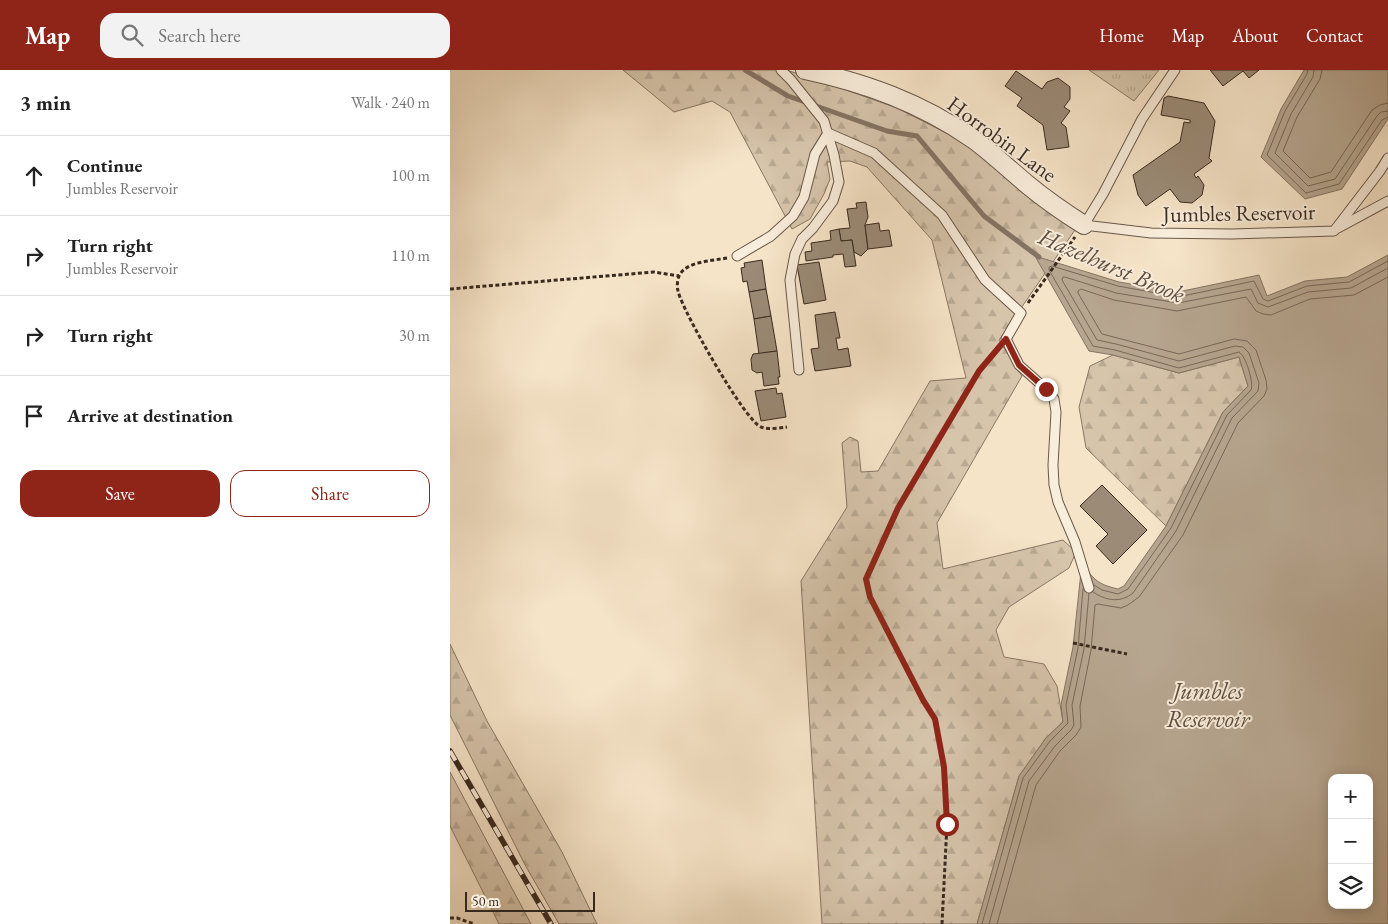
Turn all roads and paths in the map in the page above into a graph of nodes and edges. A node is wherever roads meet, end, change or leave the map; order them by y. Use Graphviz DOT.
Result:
graph roads {
  1 [pos="781,70"];
  2 [pos="805,70"];
  3 [pos="1175,70"];
  4 [pos="828,134"];
  5 [pos="1388,158"];
  6 [pos="1388,201"];
  7 [pos="1081,229"];
  8 [pos="1334,231"];
  9 [pos="737,256"];
  10 [pos="679,276"];
  11 [pos="450,290"];
  12 [pos="1021,313"];
  13 [pos="1006,339"];
  14 [pos="799,370"];
  15 [pos="787,427"];
  16 [pos="1089,588"];
  17 [pos="1073,643"];
  18 [pos="1127,654"];
  19 [pos="450,918"];
  20 [pos="474,924"];
  21 [pos="942,924"];
  1 -- 4 [label="lane"];
  2 -- 7 [label="street, Horrobin Lane"];
  3 -- 7 [label="lane"];
  4 -- 9 [label="lane"];
  4 -- 12 [label="lane"];
  4 -- 14 [label="lane"];
  5 -- 8 [label="lane, Jumbles Reservoir"];
  6 -- 8 [label="lane"];
  7 -- 8 [label="lane, Jumbles Reservoir"];
  7 -- 12 [label="path"];
  9 -- 10 [label="path"];
  10 -- 11 [label="path"];
  10 -- 15 [label="path"];
  12 -- 13 [label="lane"];
  13 -- 16 [label="lane"];
  13 -- 21 [label="path"];
  17 -- 18 [label="path"];
  19 -- 20 [label="path"];
}
